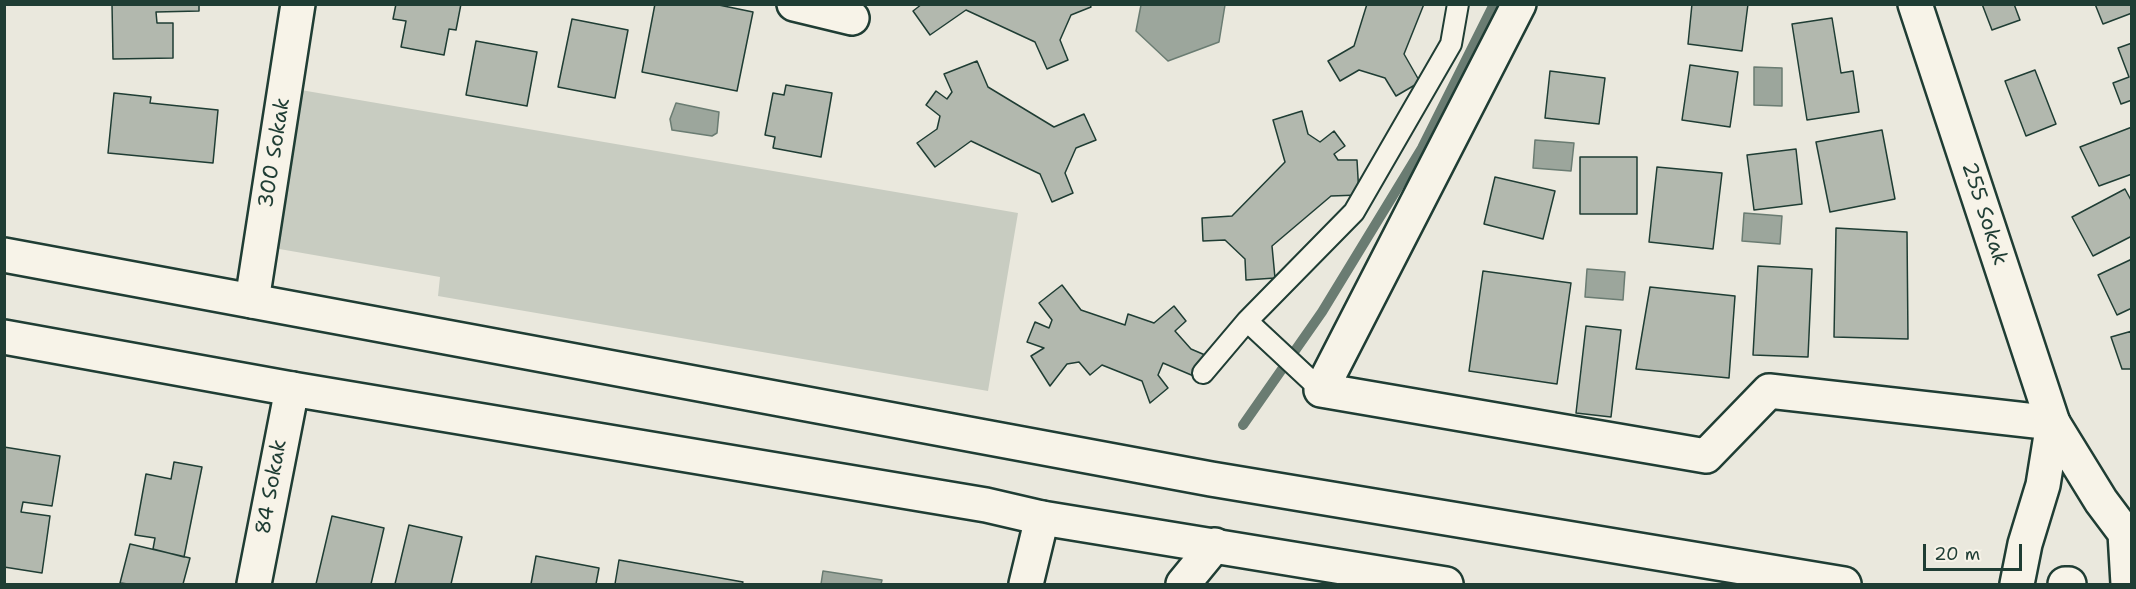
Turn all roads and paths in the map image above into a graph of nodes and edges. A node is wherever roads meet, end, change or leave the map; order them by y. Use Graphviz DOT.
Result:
graph roads {
  1 [pos="298,4"];
  2 [pos="794,4"];
  3 [pos="1458,4"];
  4 [pos="1519,4"];
  5 [pos="1915,4"];
  6 [pos="852,18"];
  7 [pos="4,255"];
  8 [pos="252,301"];
  9 [pos="1247,321"];
  10 [pos="4,337"];
  11 [pos="1203,373"];
  12 [pos="1313,383"];
  13 [pos="292,389"];
  14 [pos="2053,423"];
  15 [pos="1042,518"];
  16 [pos="1215,545"];
  17 [pos="254,585"];
  18 [pos="1026,585"];
  19 [pos="1183,585"];
  20 [pos="1446,585"];
  21 [pos="1844,585"];
  22 [pos="2018,585"];
  23 [pos="2128,585"];
  1 -- 8 [label="main road, 300 Sokak"];
  2 -- 6 [label="main road"];
  3 -- 9 [label="lane"];
  4 -- 12 [label="main road"];
  5 -- 14 [label="main road, 255 Sokak"];
  7 -- 8 [label="main road"];
  8 -- 21 [label="main road"];
  9 -- 11 [label="lane"];
  9 -- 12 [label="lane"];
  10 -- 13 [label="main road"];
  12 -- 14 [label="main road"];
  13 -- 15 [label="main road"];
  13 -- 17 [label="main road, 84 Sokak"];
  14 -- 22 [label="main road"];
  14 -- 23 [label="main road"];
  15 -- 16 [label="main road"];
  15 -- 18 [label="main road"];
  16 -- 19 [label="main road"];
  16 -- 20 [label="main road"];
}
